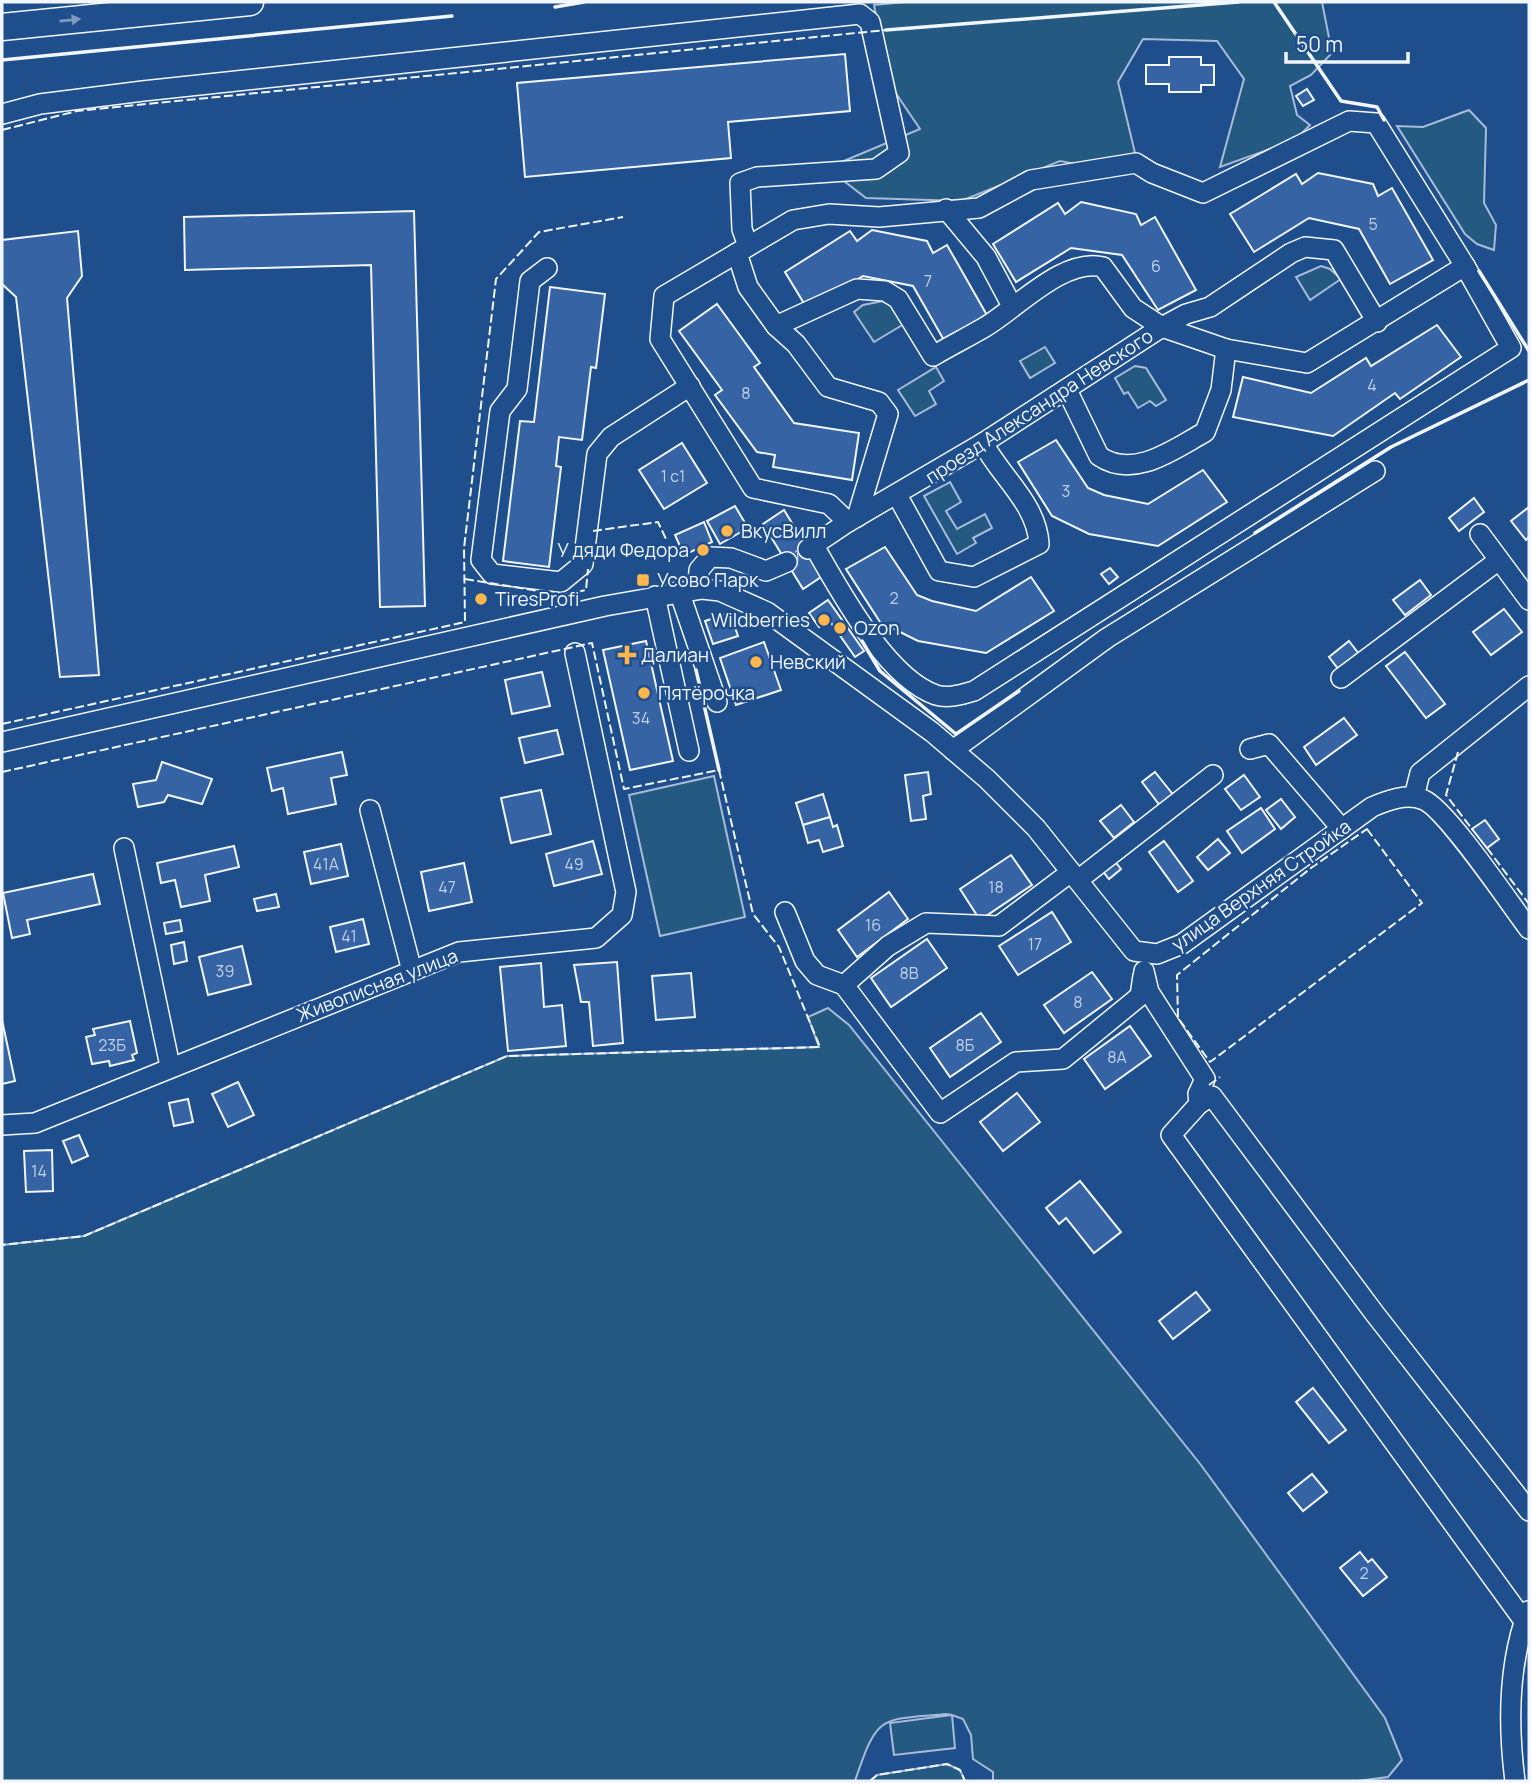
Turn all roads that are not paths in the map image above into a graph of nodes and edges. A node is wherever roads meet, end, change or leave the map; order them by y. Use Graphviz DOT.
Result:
graph roads {
  1 [pos="250,2"];
  2 [pos="2,27"];
  3 [pos="2,114"];
  4 [pos="946,209"];
  5 [pos="743,250"];
  6 [pos="1465,266"];
  7 [pos="547,268"];
  8 [pos="1012,306"];
  9 [pos="1377,322"];
  10 [pos="776,326"];
  11 [pos="1162,327"];
  12 [pos="1226,349"];
  13 [pos="690,386"];
  14 [pos="1067,390"];
  15 [pos="983,443"];
  16 [pos="1375,471"];
  17 [pos="897,495"];
  18 [pos="853,520"];
  19 [pos="1480,534"];
  20 [pos="1499,560"];
  21 [pos="787,562"];
  22 [pos="689,590"];
  23 [pos="655,596"];
  24 [pos="1529,600"];
  25 [pos="575,653"];
  26 [pos="1341,678"];
  27 [pos="1529,686"];
  28 [pos="717,702"];
  29 [pos="2,742"];
  30 [pos="1250,749"];
  31 [pos="953,750"];
  32 [pos="690,751"];
  33 [pos="1213,775"];
  34 [pos="1414,797"];
  35 [pos="370,810"];
  36 [pos="1342,829"];
  37 [pos="124,848"];
  38 [pos="1074,876"];
  39 [pos="785,912"];
  40 [pos="1529,929"];
  41 [pos="1145,963"];
  42 [pos="412,971"];
  43 [pos="844,985"];
  44 [pos="170,1066"];
  45 [pos="1199,1104"];
  46 [pos="2,1125"];
  47 [pos="1529,1511"];
  48 [pos="1527,1614"];
  49 [pos="1515,1781"];
  2 -- 1 [label="highway, one-way"];
  3 -- 5 [label="street"];
  4 -- 5 [label="street"];
  4 -- 6 [label="street"];
  4 -- 8 [label="street"];
  5 -- 10 [label="street"];
  5 -- 13 [label="street"];
  6 -- 9 [label="street, проезд Александра Невского"];
  6 -- 18 [label="street, проезд Александра Невского"];
  7 -- 13 [label="street"];
  8 -- 10 [label="street"];
  8 -- 11 [label="street"];
  9 -- 11 [label="street"];
  9 -- 12 [label="street, проезд Александра Невского"];
  10 -- 18 [label="street"];
  11 -- 12 [label="street, проезд Александра Невского"];
  11 -- 14 [label="street, проезд Александра Невского"];
  12 -- 14 [label="street"];
  13 -- 18 [label="street"];
  14 -- 15 [label="street, проезд Александра Невского"];
  15 -- 17 [label="street, проезд Александра Невского"];
  15 -- 17 [label="street"];
  16 -- 31 [label="street"];
  17 -- 18 [label="street, проезд Александра Невского"];
  19 -- 20 [label="street"];
  20 -- 24 [label="street"];
  20 -- 26 [label="street"];
  21 -- 22 [label="street"];
  22 -- 23 [label="street, улица Верхняя Стройка"];
  22 -- 28 [label="street"];
  22 -- 31 [label="street, улица Верхняя Стройка"];
  23 -- 29 [label="street, улица Верхняя Стройка"];
  23 -- 32 [label="street"];
  25 -- 42 [label="street, Живописная улица"];
  27 -- 34 [label="street"];
  30 -- 36 [label="street"];
  31 -- 38 [label="street, улица Верхняя Стройка"];
  33 -- 38 [label="street"];
  34 -- 36 [label="street, улица Верхняя Стройка"];
  34 -- 40 [label="street"];
  35 -- 42 [label="street"];
  36 -- 41 [label="street, улица Верхняя Стройка"];
  37 -- 44 [label="street"];
  38 -- 41 [label="street, улица Верхняя Стройка"];
  38 -- 43 [label="street"];
  39 -- 43 [label="street"];
  41 -- 43 [label="street"];
  41 -- 45 [label="street"];
  42 -- 44 [label="street, Живописная улица"];
  44 -- 46 [label="street, Живописная улица"];
  45 -- 47 [label="street"];
  45 -- 48 [label="street"];
  48 -- 49 [label="street"];
}
